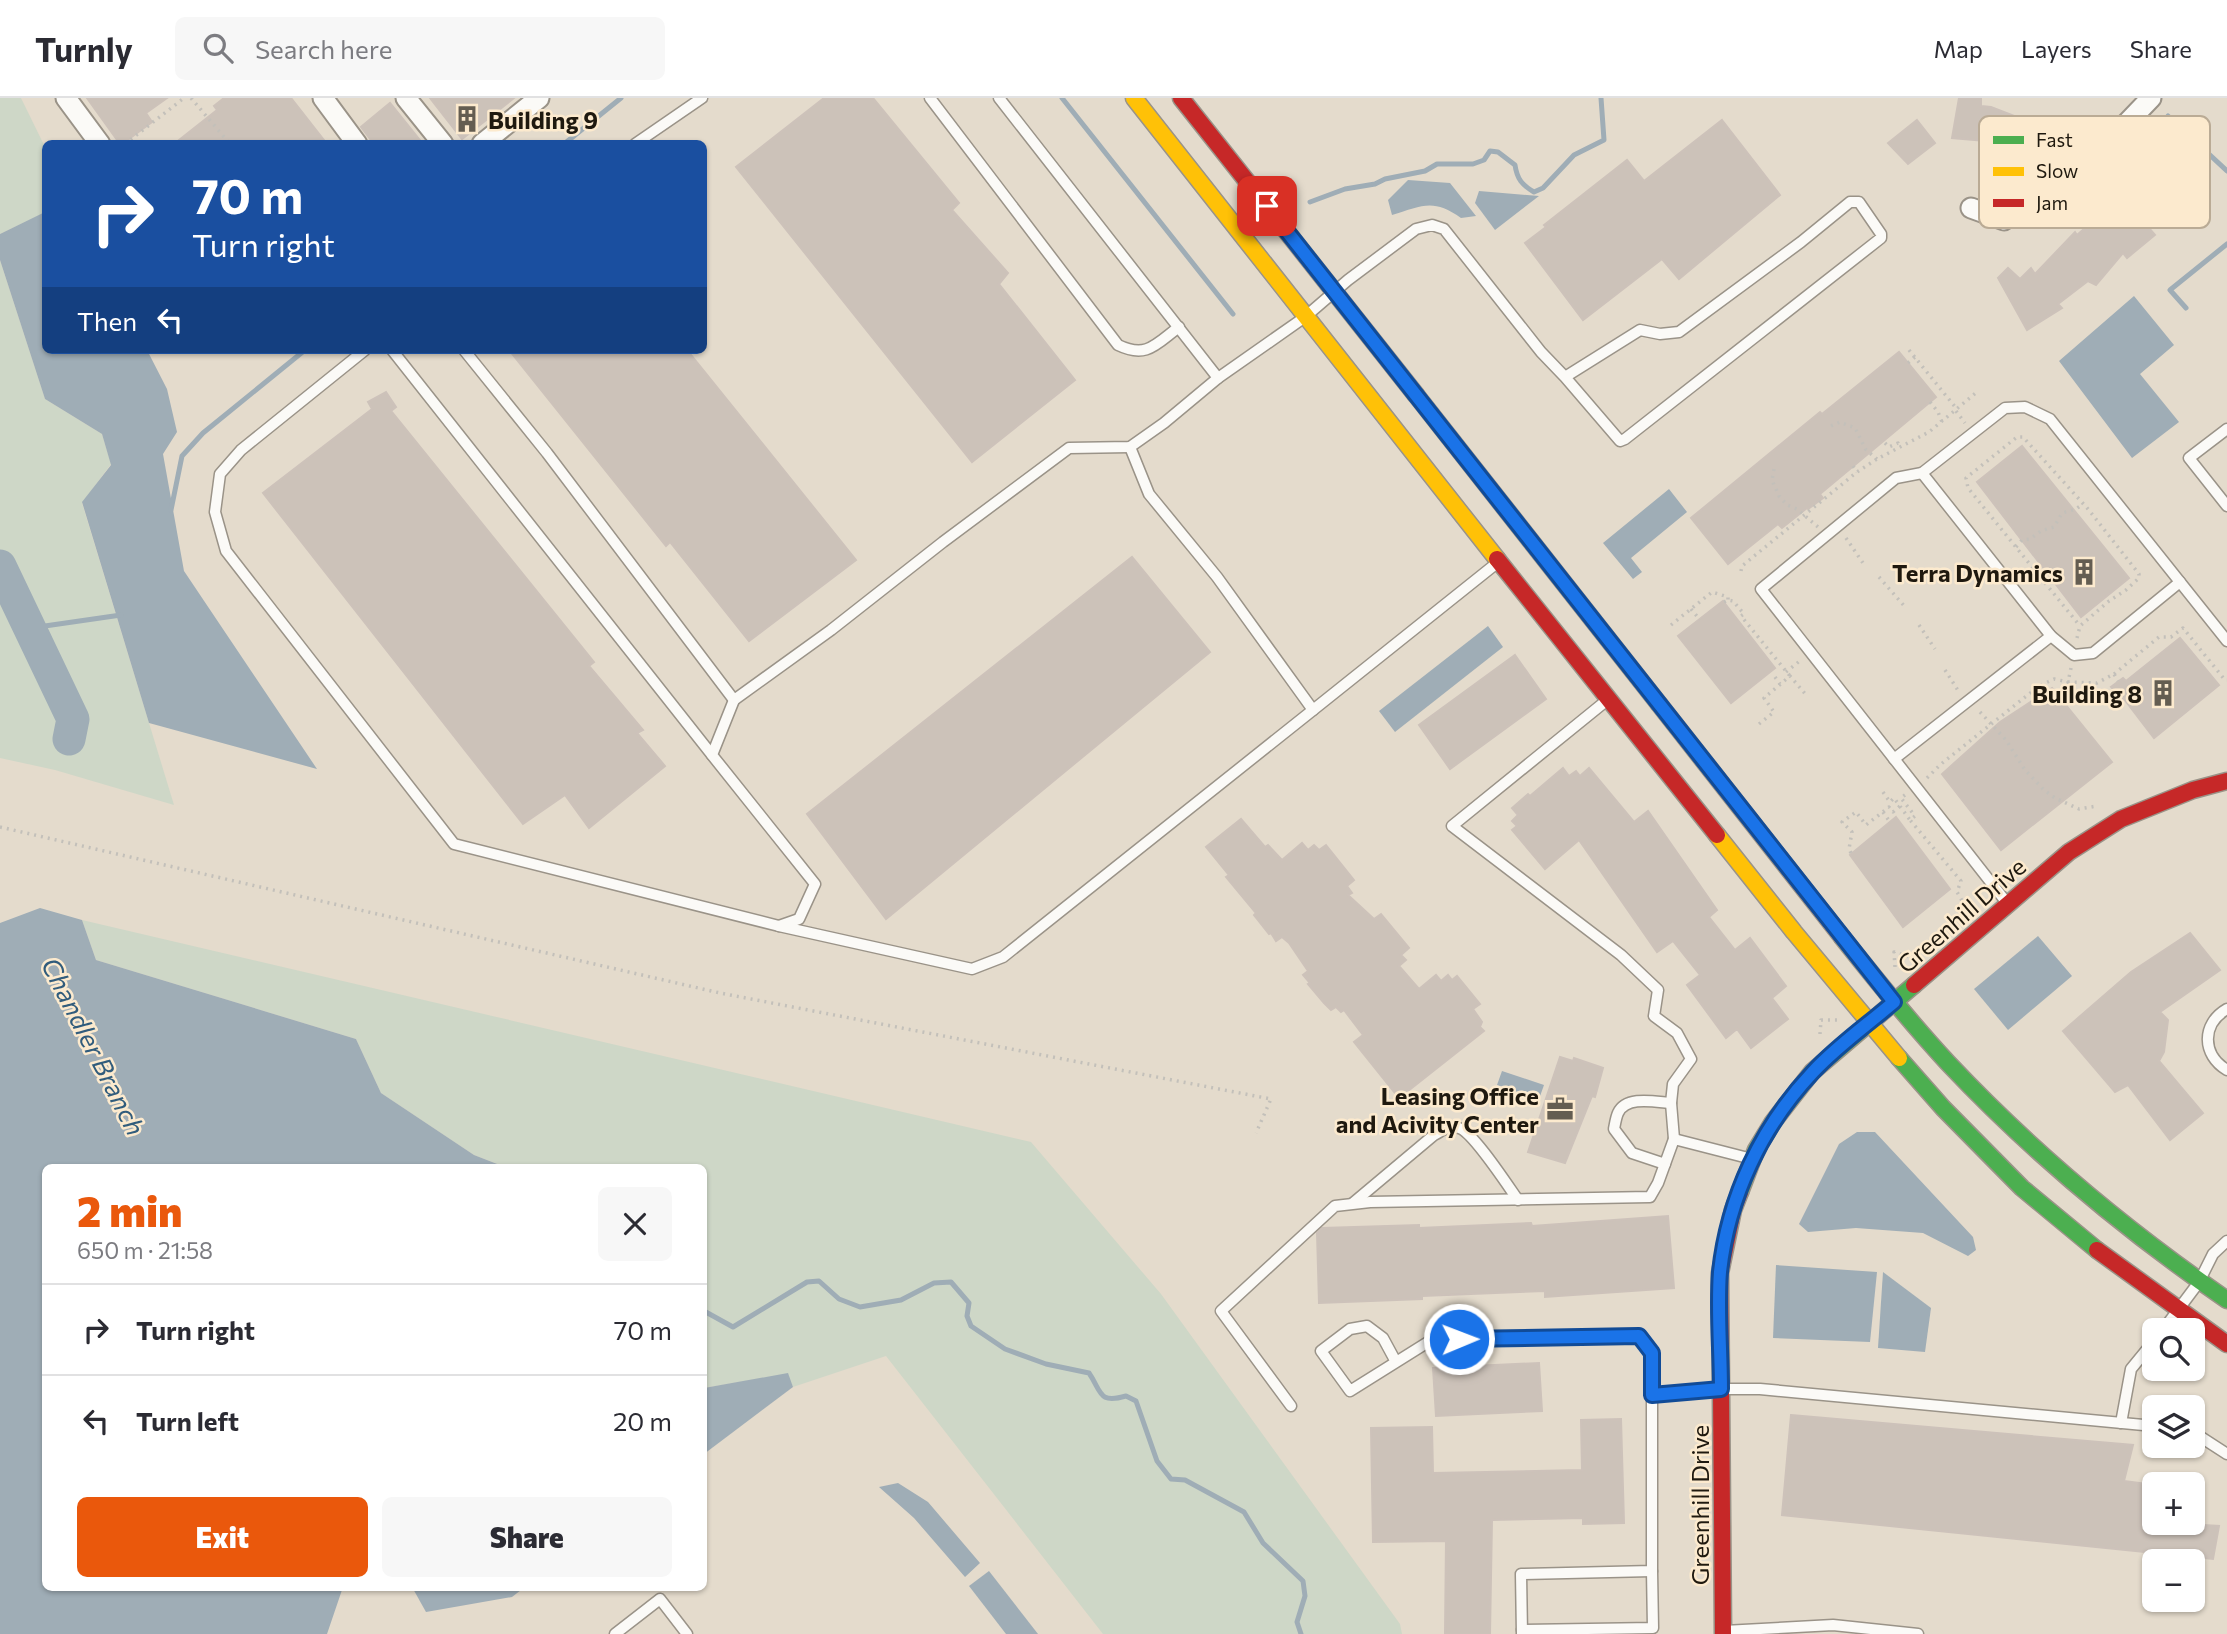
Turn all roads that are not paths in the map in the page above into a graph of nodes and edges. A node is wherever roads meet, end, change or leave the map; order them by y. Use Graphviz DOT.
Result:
graph roads {
  1 [pos="66,98"];
  2 [pos="323,98"];
  3 [pos="406,98"];
  4 [pos="539,98"];
  5 [pos="702,98"];
  6 [pos="930,98"];
  7 [pos="999,98"];
  8 [pos="1134,98"];
  9 [pos="1181,98"];
  10 [pos="2151,98"];
  11 [pos="2134,116"];
  12 [pos="97,140"];
  13 [pos="354,140"];
  14 [pos="440,140"];
  15 [pos="487,140"];
  16 [pos="641,140"];
  17 [pos="1971,208"];
  18 [pos="1979,211"];
  19 [pos="1335,292"];
  20 [pos="1305,317"];
  21 [pos="1179,327"];
  22 [pos="360,354"];
  23 [pos="394,354"];
  24 [pos="467,354"];
  25 [pos="1565,377"];
  26 [pos="1218,378"];
  27 [pos="2227,429"];
  28 [pos="1130,447"];
  29 [pos="1922,473"];
  30 [pos="2227,506"];
  31 [pos="1500,561"];
  32 [pos="2180,582"];
  33 [pos="2051,636"];
  34 [pos="2227,641"];
  35 [pos="1608,699"];
  36 [pos="734,700"];
  37 [pos="1313,710"];
  38 [pos="712,755"];
  39 [pos="1894,759"];
  40 [pos="2227,781"];
  41 [pos="2007,903"];
  42 [pos="779,926"];
  43 [pos="1894,1002"];
  44 [pos="2227,1009"];
  45 [pos="1869,1023"];
  46 [pos="2227,1070"];
  47 [pos="1671,1103"];
  48 [pos="1674,1139"];
  49 [pos="1752,1159"];
  50 [pos="1665,1164"];
  51 [pos="1518,1200"];
  52 [pos="1352,1204"];
  53 [pos="2227,1241"];
  54 [pos="2199,1282"];
  55 [pos="2227,1300"];
  56 [pos="2179,1310"];
  57 [pos="2173,1318"];
  58 [pos="2227,1344"];
  59 [pos="2142,1356"];
  60 [pos="1396,1362"];
  61 [pos="1721,1389"];
  62 [pos="1652,1395"];
  63 [pos="1291,1406"];
  64 [pos="2121,1423"];
  65 [pos="2142,1425"];
  66 [pos="2205,1440"];
  67 [pos="2227,1454"];
  68 [pos="1652,1571"];
  69 [pos="1522,1632"];
  70 [pos="1723,1632"];
  71 [pos="615,1634"];
  72 [pos="687,1634"];
  73 [pos="1918,1634"];
  1 -- 12 [label="street"];
  2 -- 13 [label="street"];
  3 -- 14 [label="street"];
  4 -- 15 [label="street"];
  5 -- 16 [label="lane"];
  6 -- 21 [label="lane"];
  7 -- 21 [label="lane"];
  8 -- 20 [label="main road"];
  9 -- 19 [label="main road"];
  10 -- 11 [label="street"];
  17 -- 18 [label="street"];
  19 -- 20 [label="lane"];
  19 -- 25 [label="lane"];
  19 -- 43 [label="main road"];
  20 -- 26 [label="lane"];
  20 -- 31 [label="main road"];
  21 -- 26 [label="lane"];
  22 -- 42 [label="lane"];
  23 -- 38 [label="lane"];
  24 -- 36 [label="lane"];
  25 -- 25 [label="lane"];
  26 -- 28 [label="lane"];
  27 -- 30 [label="lane"];
  28 -- 36 [label="lane"];
  28 -- 37 [label="lane"];
  29 -- 32 [label="lane"];
  29 -- 33 [label="lane"];
  29 -- 39 [label="lane"];
  31 -- 35 [label="main road"];
  31 -- 37 [label="lane"];
  32 -- 33 [label="lane"];
  32 -- 34 [label="lane"];
  33 -- 39 [label="lane"];
  35 -- 45 [label="main road"];
  35 -- 47 [label="lane"];
  36 -- 38 [label="lane"];
  37 -- 42 [label="lane"];
  38 -- 42 [label="lane"];
  39 -- 41 [label="lane"];
  40 -- 41 [label="main road, Greenhill Drive"];
  41 -- 43 [label="main road, Greenhill Drive"];
  43 -- 45 [label="main road, Greenhill Drive"];
  43 -- 54 [label="main road"];
  44 -- 46 [label="lane"];
  45 -- 49 [label="main road, Greenhill Drive"];
  45 -- 56 [label="main road"];
  47 -- 48 [label="lane"];
  47 -- 50 [label="lane"];
  48 -- 49 [label="lane"];
  48 -- 50 [label="lane"];
  49 -- 61 [label="main road, Greenhill Drive"];
  50 -- 51 [label="lane"];
  51 -- 52 [label="lane"];
  51 -- 52 [label="lane"];
  52 -- 63 [label="lane"];
  53 -- 54 [label="lane"];
  54 -- 55 [label="main road"];
  54 -- 56 [label="lane"];
  56 -- 57 [label="lane"];
  56 -- 58 [label="main road"];
  59 -- 64 [label="lane"];
  60 -- 60 [label="lane"];
  60 -- 62 [label="lane"];
  61 -- 62 [label="lane"];
  61 -- 64 [label="lane"];
  61 -- 70 [label="main road, Greenhill Drive"];
  62 -- 68 [label="lane"];
  64 -- 65 [label="lane"];
  66 -- 67 [label="lane"];
  68 -- 69 [label="lane"];
  68 -- 69 [label="lane"];
  70 -- 73 [label="lane"];
  71 -- 72 [label="lane"];
}
